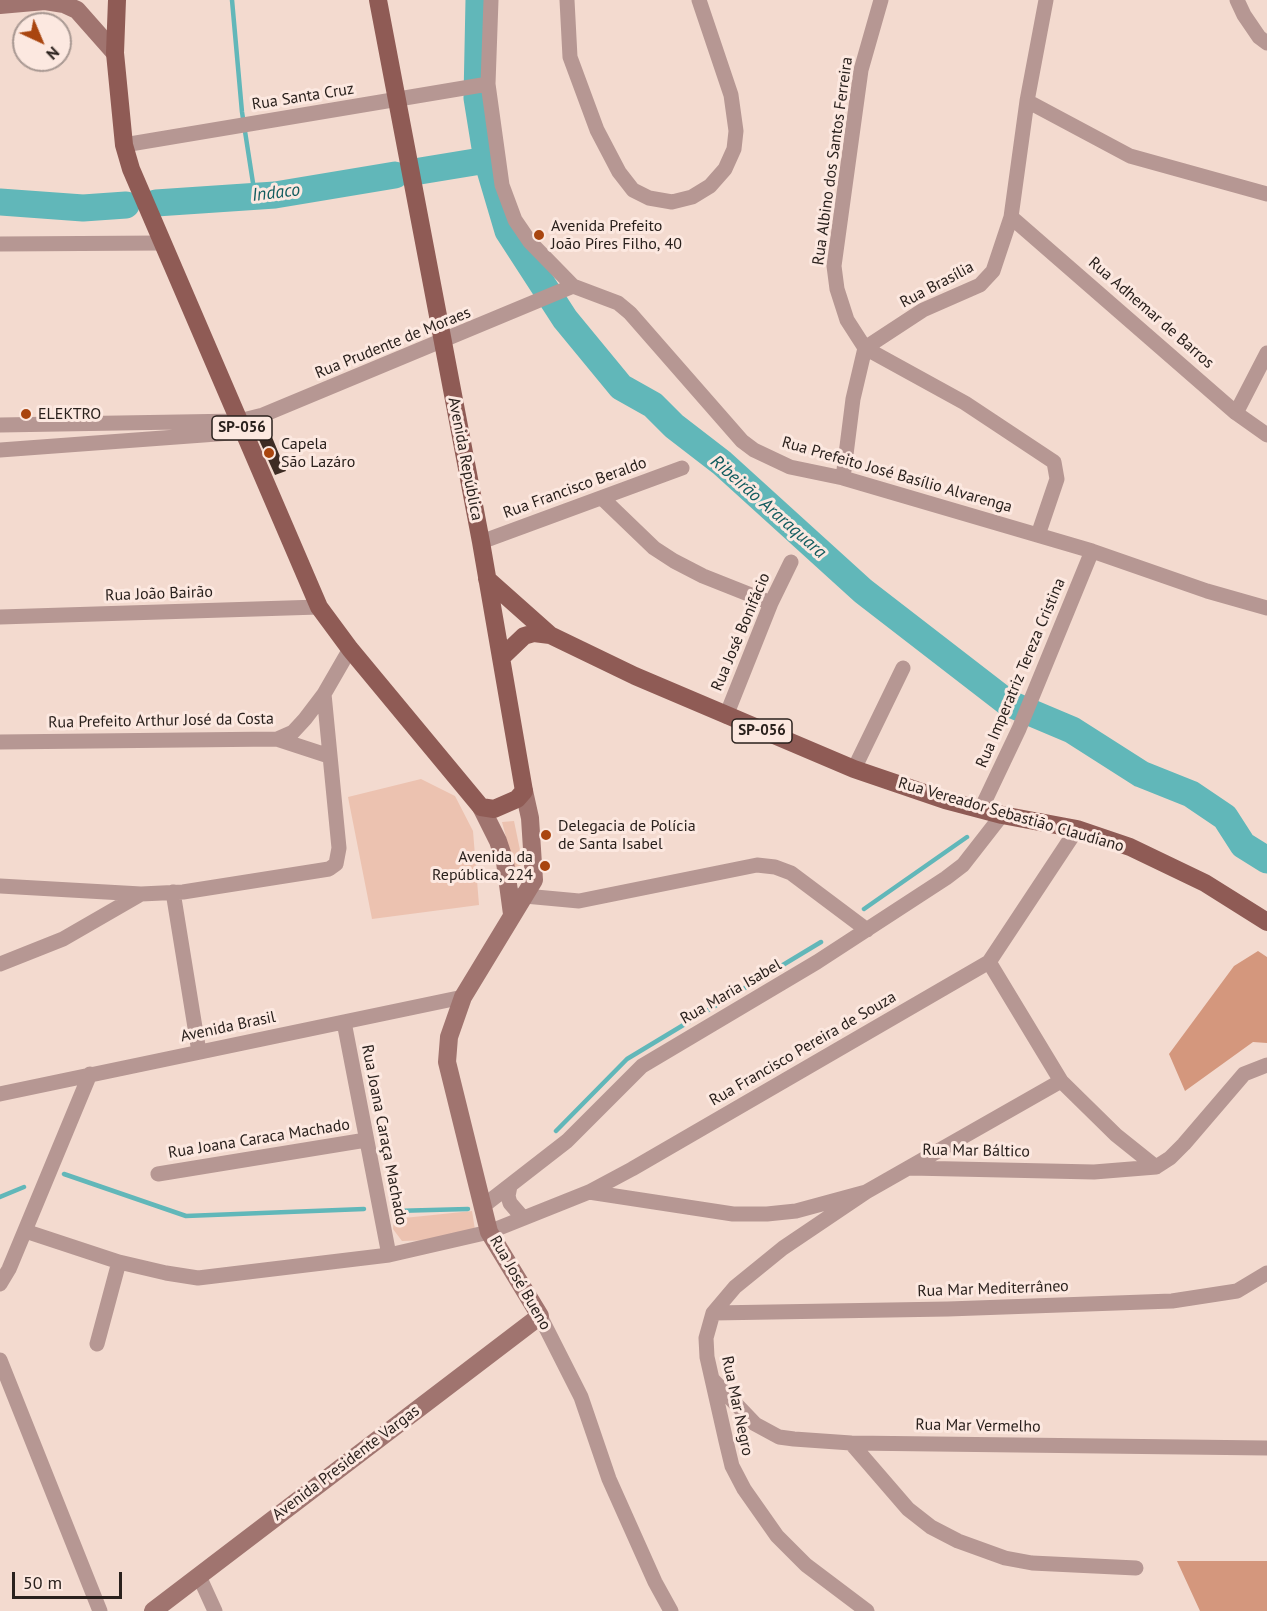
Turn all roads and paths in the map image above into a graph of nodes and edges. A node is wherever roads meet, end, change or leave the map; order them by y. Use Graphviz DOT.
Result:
graph roads {
  1 [pos="117,0"];
  2 [pos="378,0"];
  3 [pos="491,0"];
  4 [pos="567,0"];
  5 [pos="699,0"];
  6 [pos="881,0"];
  7 [pos="1046,0"];
  8 [pos="1237,0"];
  9 [pos="0,5"];
  10 [pos="1267,43"];
  11 [pos="115,53"];
  12 [pos="485,84"];
  13 [pos="396,100"];
  14 [pos="1027,101"];
  15 [pos="124,145"];
  16 [pos="1267,194"];
  17 [pos="1011,216"];
  18 [pos="162,243"];
  19 [pos="0,244"];
  20 [pos="567,290"];
  21 [pos="442,342"];
  22 [pos="865,348"];
  23 [pos="1267,353"];
  24 [pos="1236,413"];
  25 [pos="0,425"];
  26 [pos="241,426"];
  27 [pos="1267,435"];
  28 [pos="0,450"];
  29 [pos="682,468"];
  30 [pos="843,478"];
  31 [pos="602,498"];
  32 [pos="1038,535"];
  33 [pos="481,542"];
  34 [pos="1092,551"];
  35 [pos="791,562"];
  36 [pos="487,579"];
  37 [pos="771,603"];
  38 [pos="320,607"];
  39 [pos="1267,608"];
  40 [pos="0,617"];
  41 [pos="550,635"];
  42 [pos="350,649"];
  43 [pos="502,657"];
  44 [pos="903,668"];
  45 [pos="324,694"];
  46 [pos="726,716"];
  47 [pos="277,739"];
  48 [pos="0,742"];
  49 [pos="329,756"];
  50 [pos="854,769"];
  51 [pos="524,791"];
  52 [pos="481,807"];
  53 [pos="981,809"];
  54 [pos="1002,815"];
  55 [pos="1077,829"];
  56 [pos="0,886"];
  57 [pos="173,892"];
  58 [pos="141,894"];
  59 [pos="518,895"];
  60 [pos="512,914"];
  61 [pos="1267,922"];
  62 [pos="867,930"];
  63 [pos="989,962"];
  64 [pos="0,964"];
  65 [pos="463,997"];
  66 [pos="344,1022"];
  67 [pos="199,1052"];
  68 [pos="1267,1065"];
  69 [pos="90,1074"];
  70 [pos="1061,1081"];
  71 [pos="0,1094"];
  72 [pos="366,1140"];
  73 [pos="1156,1167"];
  74 [pos="910,1168"];
  75 [pos="158,1174"];
  76 [pos="510,1185"];
  77 [pos="589,1192"];
  78 [pos="866,1192"];
  79 [pos="482,1207"];
  80 [pos="523,1218"];
  81 [pos="25,1231"];
  82 [pos="489,1232"];
  83 [pos="389,1255"];
  84 [pos="119,1262"];
  85 [pos="1267,1273"];
  86 [pos="0,1284"];
  87 [pos="713,1313"];
  88 [pos="540,1316"];
  89 [pos="97,1344"];
  90 [pos="0,1360"];
  91 [pos="712,1379"];
  92 [pos="851,1443"];
  93 [pos="1267,1448"];
  94 [pos="1136,1568"];
  95 [pos="199,1576"];
  96 [pos="100,1611"];
  97 [pos="153,1611"];
  98 [pos="215,1611"];
  99 [pos="671,1611"];
  100 [pos="867,1611"];
  1 -- 11 [label="main road, SP-056"];
  2 -- 13 [label="main road, Avenida República"];
  3 -- 12 [label="street"];
  4 -- 5 [label="street"];
  6 -- 22 [label="street, Rua Albino dos Santos Ferreira"];
  7 -- 14 [label="street, Rua Brasília"];
  8 -- 10 [label="street"];
  9 -- 11 [label="street"];
  11 -- 15 [label="main road, SP-056"];
  12 -- 13 [label="street, Rua Santa Cruz"];
  12 -- 20 [label="street"];
  13 -- 15 [label="street, Rua Santa Cruz"];
  13 -- 21 [label="main road, Avenida República"];
  14 -- 16 [label="street"];
  14 -- 17 [label="street, Rua Brasília"];
  15 -- 18 [label="main road, SP-056"];
  17 -- 22 [label="street, Rua Brasília"];
  17 -- 24 [label="street, Rua Adhemar de Barros"];
  18 -- 19 [label="street"];
  18 -- 26 [label="main road, SP-056"];
  20 -- 21 [label="street, Rua Prudente de Moraes"];
  20 -- 30 [label="street, Rua Prefeito José Basílio Alvarenga"];
  21 -- 26 [label="street, Rua Prudente de Moraes"];
  21 -- 33 [label="main road, Avenida República"];
  22 -- 30 [label="street"];
  22 -- 32 [label="street, Rua Albino dos Santos Ferreira"];
  23 -- 24 [label="street"];
  24 -- 27 [label="street, Rua Adhemar de Barros"];
  25 -- 26 [label="street"];
  26 -- 28 [label="street"];
  26 -- 38 [label="main road, SP-056"];
  29 -- 31 [label="street, Rua Francisco Beraldo"];
  30 -- 32 [label="street, Rua Prefeito José Basílio Alvarenga"];
  31 -- 33 [label="street, Rua Francisco Beraldo"];
  31 -- 37 [label="street"];
  32 -- 34 [label="street, Rua Prefeito José Basílio Alvarenga"];
  33 -- 36 [label="main road, Avenida República"];
  34 -- 39 [label="street, Rua Prefeito José Basílio Alvarenga"];
  34 -- 53 [label="street, Rua Imperatriz Tereza Cristina"];
  35 -- 37 [label="street, Rua José Bonifácio"];
  36 -- 41 [label="main road, SP-056"];
  36 -- 43 [label="main road, Avenida República"];
  37 -- 46 [label="street, Rua José Bonifácio"];
  38 -- 40 [label="street, Rua João Bairão"];
  38 -- 42 [label="main road, SP-056"];
  41 -- 43 [label="main road"];
  41 -- 46 [label="main road, Rua Vereador Sebastião Claudiano / SP-056"];
  42 -- 45 [label="street, Rua Prefeito Arthur José da Costa"];
  42 -- 52 [label="main road, SP-056"];
  43 -- 51 [label="main road, Avenida República"];
  44 -- 50 [label="street"];
  45 -- 47 [label="street, Rua Prefeito Arthur José da Costa"];
  45 -- 49 [label="street"];
  46 -- 50 [label="main road, Rua Vereador Sebastião Claudiano / SP-056"];
  47 -- 48 [label="street, Rua Prefeito Arthur José da Costa"];
  47 -- 49 [label="street"];
  49 -- 57 [label="street"];
  50 -- 53 [label="main road, Rua Vereador Sebastião Claudiano / SP-056"];
  51 -- 52 [label="main road"];
  51 -- 59 [label="street, Avenida República"];
  52 -- 59 [label="street"];
  53 -- 54 [label="main road, Rua Vereador Sebastião Claudiano / SP-056"];
  54 -- 55 [label="main road, Rua Vereador Sebastião Claudiano / SP-056"];
  54 -- 62 [label="street, Rua Maria Isabel"];
  55 -- 61 [label="main road, Rua Vereador Sebastião Claudiano / SP-056"];
  55 -- 63 [label="street, Rua Francisco Pereira de Souza"];
  56 -- 58 [label="street"];
  57 -- 58 [label="street"];
  57 -- 67 [label="street"];
  58 -- 64 [label="street"];
  59 -- 60 [label="street, Avenida República"];
  59 -- 62 [label="street"];
  60 -- 65 [label="street, Rua José Bueno"];
  62 -- 76 [label="street, Rua Maria Isabel"];
  63 -- 70 [label="street"];
  63 -- 77 [label="street, Rua Francisco Pereira de Souza"];
  65 -- 66 [label="street, Avenida Brasil"];
  65 -- 79 [label="street, Rua José Bueno"];
  66 -- 67 [label="street, Avenida Brasil"];
  66 -- 72 [label="street, Rua Joana Caraça Machado"];
  67 -- 69 [label="street, Avenida Brasil"];
  68 -- 73 [label="street"];
  69 -- 71 [label="street, Avenida Brasil"];
  69 -- 81 [label="street"];
  70 -- 73 [label="street"];
  70 -- 74 [label="street"];
  72 -- 75 [label="street, Rua Joana Caraca Machado"];
  72 -- 83 [label="street, Rua Joana Caraça Machado"];
  73 -- 74 [label="street, Rua Mar Báltico"];
  74 -- 78 [label="street, Rua Mar Báltico"];
  76 -- 79 [label="street, Rua Maria Isabel"];
  76 -- 80 [label="street"];
  77 -- 78 [label="street, Rua Mar Báltico"];
  77 -- 80 [label="street, Rua Francisco Pereira de Souza"];
  78 -- 87 [label="street, Rua Mar Negro"];
  79 -- 82 [label="street, Rua José Bueno"];
  80 -- 82 [label="street, Rua Francisco Pereira de Souza"];
  81 -- 84 [label="street, Rua Francisco Pereira de Souza"];
  81 -- 86 [label="street"];
  82 -- 83 [label="street, Rua Francisco Pereira de Souza"];
  82 -- 88 [label="street, Rua José Bueno"];
  83 -- 84 [label="street, Rua Francisco Pereira de Souza"];
  84 -- 89 [label="street"];
  85 -- 87 [label="street, Rua Mar Mediterrâneo"];
  87 -- 91 [label="street, Rua Mar Negro"];
  88 -- 95 [label="street, Avenida Presidente Vargas"];
  88 -- 99 [label="street, Rua José Bueno"];
  90 -- 96 [label="street"];
  91 -- 92 [label="street, Rua Mar Vermelho"];
  91 -- 100 [label="street, Rua Mar Negro"];
  92 -- 93 [label="street, Rua Mar Vermelho"];
  92 -- 94 [label="street"];
  95 -- 97 [label="street, Avenida Presidente Vargas"];
  95 -- 98 [label="street"];
}
